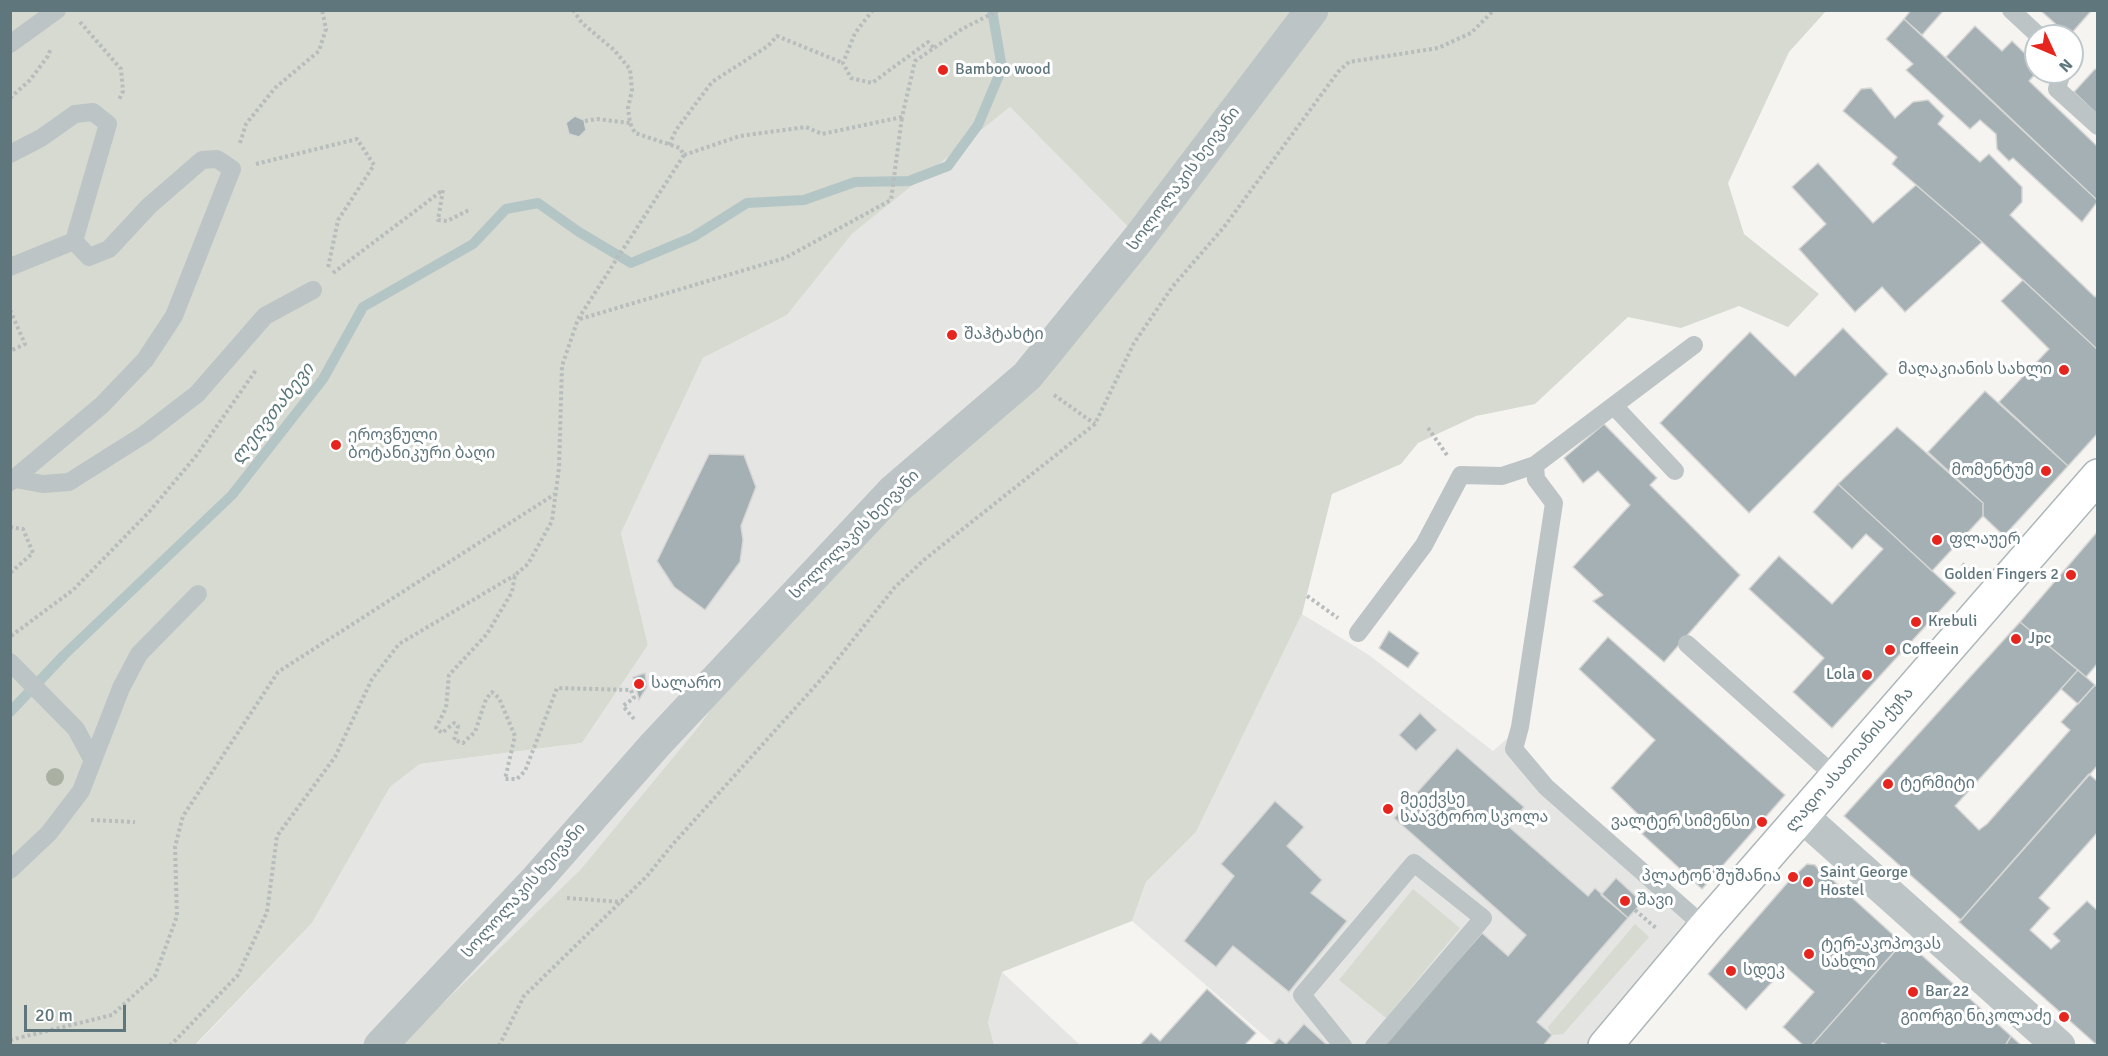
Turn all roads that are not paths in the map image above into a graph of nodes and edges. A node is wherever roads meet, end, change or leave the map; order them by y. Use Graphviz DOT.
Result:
graph roads {
  1 [pos="57,10"];
  2 [pos="1312,10"];
  3 [pos="2011,10"];
  4 [pos="2026,24"];
  5 [pos="10,44"];
  6 [pos="2058,84"];
  7 [pos="2097,126"];
  8 [pos="10,154"];
  9 [pos="74,241"];
  10 [pos="10,267"];
  11 [pos="313,290"];
  12 [pos="1694,345"];
  13 [pos="1614,406"];
  14 [pos="1535,465"];
  15 [pos="1675,471"];
  16 [pos="2097,476"];
  17 [pos="13,481"];
  18 [pos="198,594"];
  19 [pos="1358,633"];
  20 [pos="1687,644"];
  21 [pos="10,662"];
  22 [pos="92,759"];
  23 [pos="1836,777"];
  24 [pos="1802,816"];
  25 [pos="10,870"];
  26 [pos="1705,927"];
  27 [pos="380,1046"];
  28 [pos="1343,1046"];
  29 [pos="1374,1046"];
  30 [pos="1605,1046"];
  31 [pos="2059,1046"];
  1 -- 5 [label="lane"];
  2 -- 27 [label="street, სოლოლაკის ხეივანი"];
  3 -- 4 [label="lane"];
  6 -- 7 [label="lane"];
  8 -- 9 [label="lane"];
  9 -- 10 [label="lane"];
  9 -- 17 [label="lane"];
  11 -- 17 [label="lane"];
  12 -- 13 [label="lane"];
  13 -- 14 [label="lane"];
  13 -- 15 [label="lane"];
  14 -- 19 [label="lane"];
  14 -- 26 [label="lane"];
  16 -- 23 [label="main road, ლადო ასათიანის ქუჩა"];
  18 -- 22 [label="lane"];
  20 -- 23 [label="lane"];
  21 -- 22 [label="lane"];
  22 -- 25 [label="lane"];
  23 -- 24 [label="main road, ლადო ასათიანის ქუჩა"];
  24 -- 26 [label="main road, ლადო ასათიანის ქუჩა"];
  24 -- 31 [label="street"];
  26 -- 30 [label="main road, ლადო ასათიანის ქუჩა"];
  28 -- 29 [label="lane"];
}
